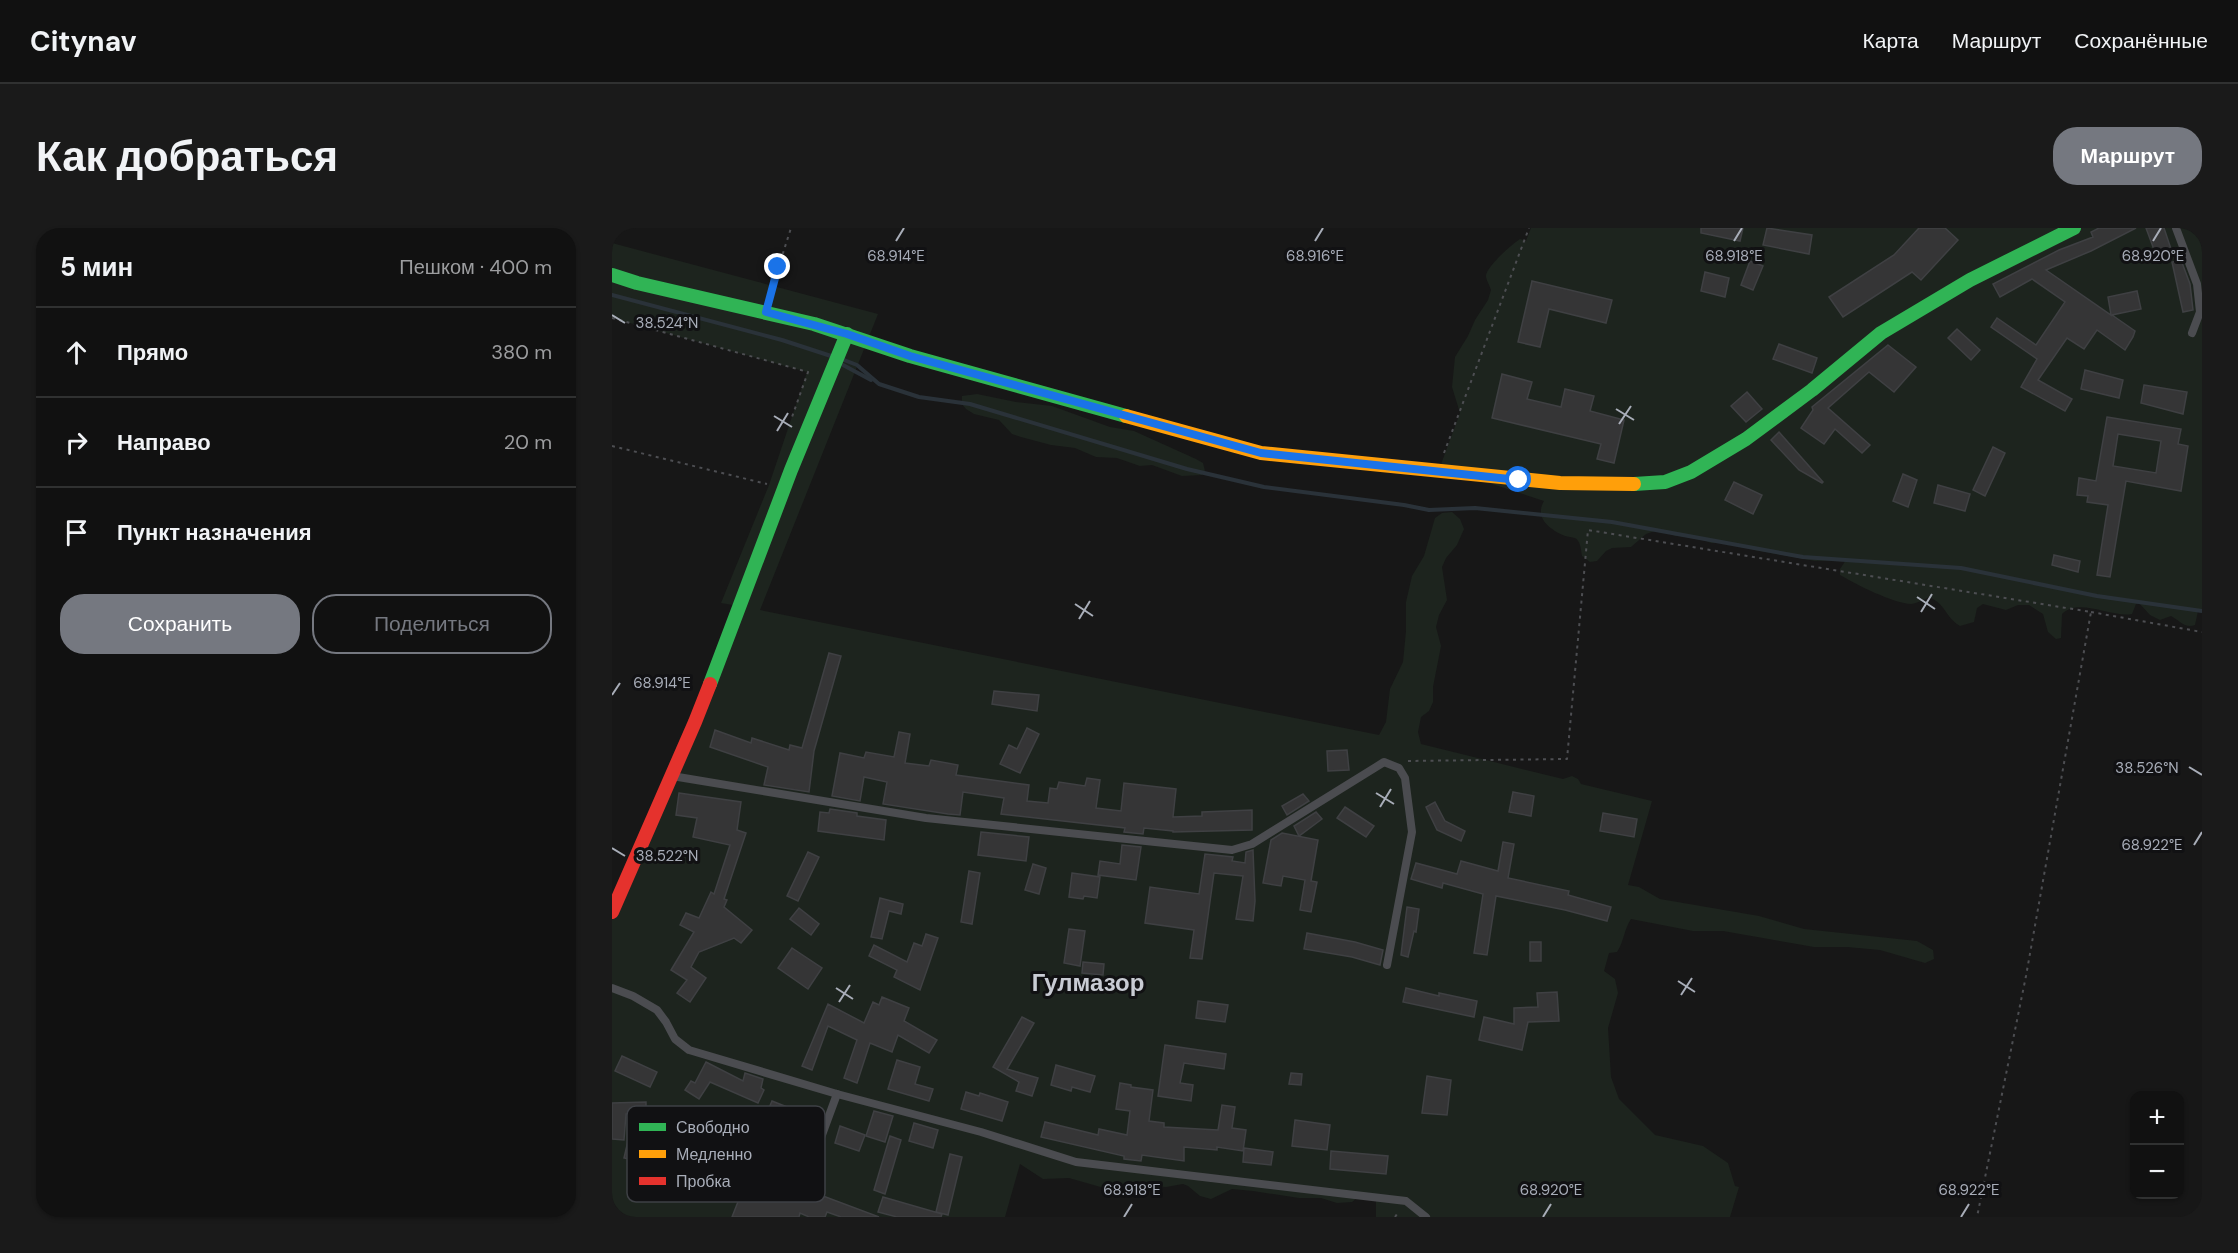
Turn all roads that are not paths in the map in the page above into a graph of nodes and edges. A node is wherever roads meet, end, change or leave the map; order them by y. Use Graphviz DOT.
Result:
graph roads {
  1 [pos="2074,228"];
  2 [pos="2176,228"];
  3 [pos="612,275"];
  4 [pos="2192,333"];
  5 [pos="844,340"];
  6 [pos="672,776"];
  7 [pos="612,912"];
  8 [pos="1387,965"];
  9 [pos="612,988"];
  10 [pos="837,1094"];
  11 [pos="825,1127"];
  12 [pos="1426,1217"];
  1 -- 5 [label="main road"];
  2 -- 4 [label="lane"];
  3 -- 5 [label="main road"];
  5 -- 6 [label="main road"];
  6 -- 7 [label="main road"];
  6 -- 8 [label="lane"];
  9 -- 10 [label="lane"];
  10 -- 11 [label="lane"];
  10 -- 12 [label="lane"];
}
